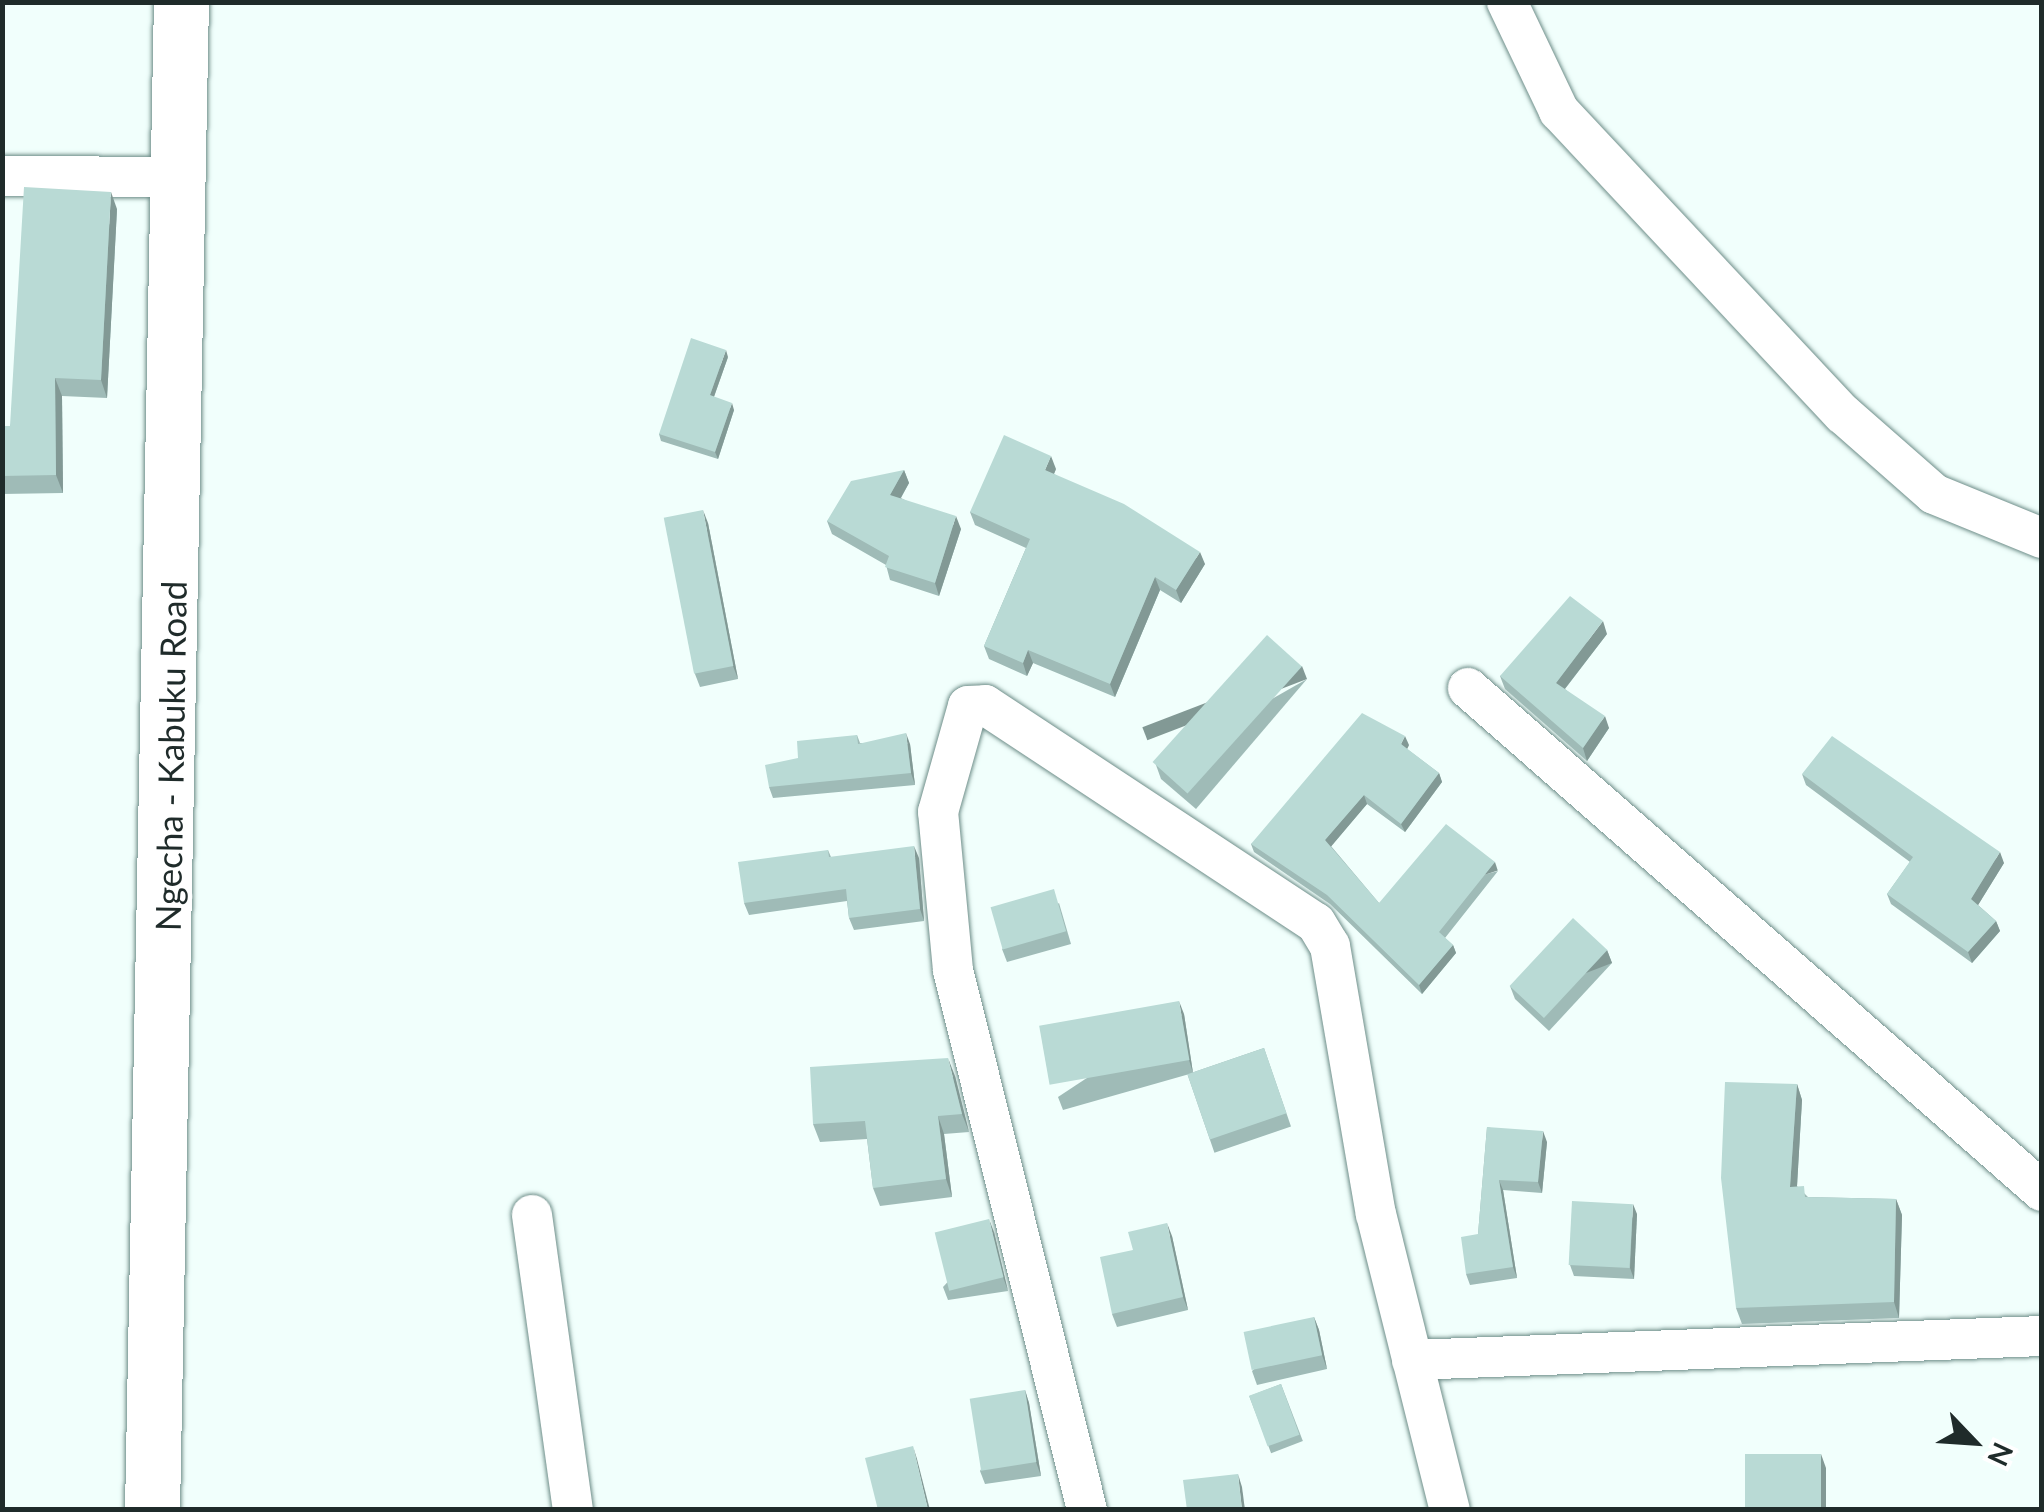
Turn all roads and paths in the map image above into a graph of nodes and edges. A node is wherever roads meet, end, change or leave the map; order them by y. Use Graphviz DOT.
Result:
graph roads {
  1 [pos="181,2"];
  2 [pos="1507,2"];
  3 [pos="2,176"];
  4 [pos="184,177"];
  5 [pos="2042,538"];
  6 [pos="1468,688"];
  7 [pos="2042,1191"];
  8 [pos="532,1215"];
  9 [pos="2042,1336"];
  10 [pos="1412,1360"];
  11 [pos="152,1510"];
  12 [pos="573,1510"];
  13 [pos="1086,1510"];
  14 [pos="1450,1510"];
  1 -- 4 [label="street, Ngecha - Kabuku Road"];
  2 -- 5 [label="street"];
  3 -- 4 [label="street"];
  4 -- 11 [label="street, Ngecha - Kabuku Road"];
  6 -- 7 [label="street"];
  8 -- 12 [label="street"];
  9 -- 10 [label="street"];
  10 -- 13 [label="street"];
  10 -- 14 [label="street"];
}
